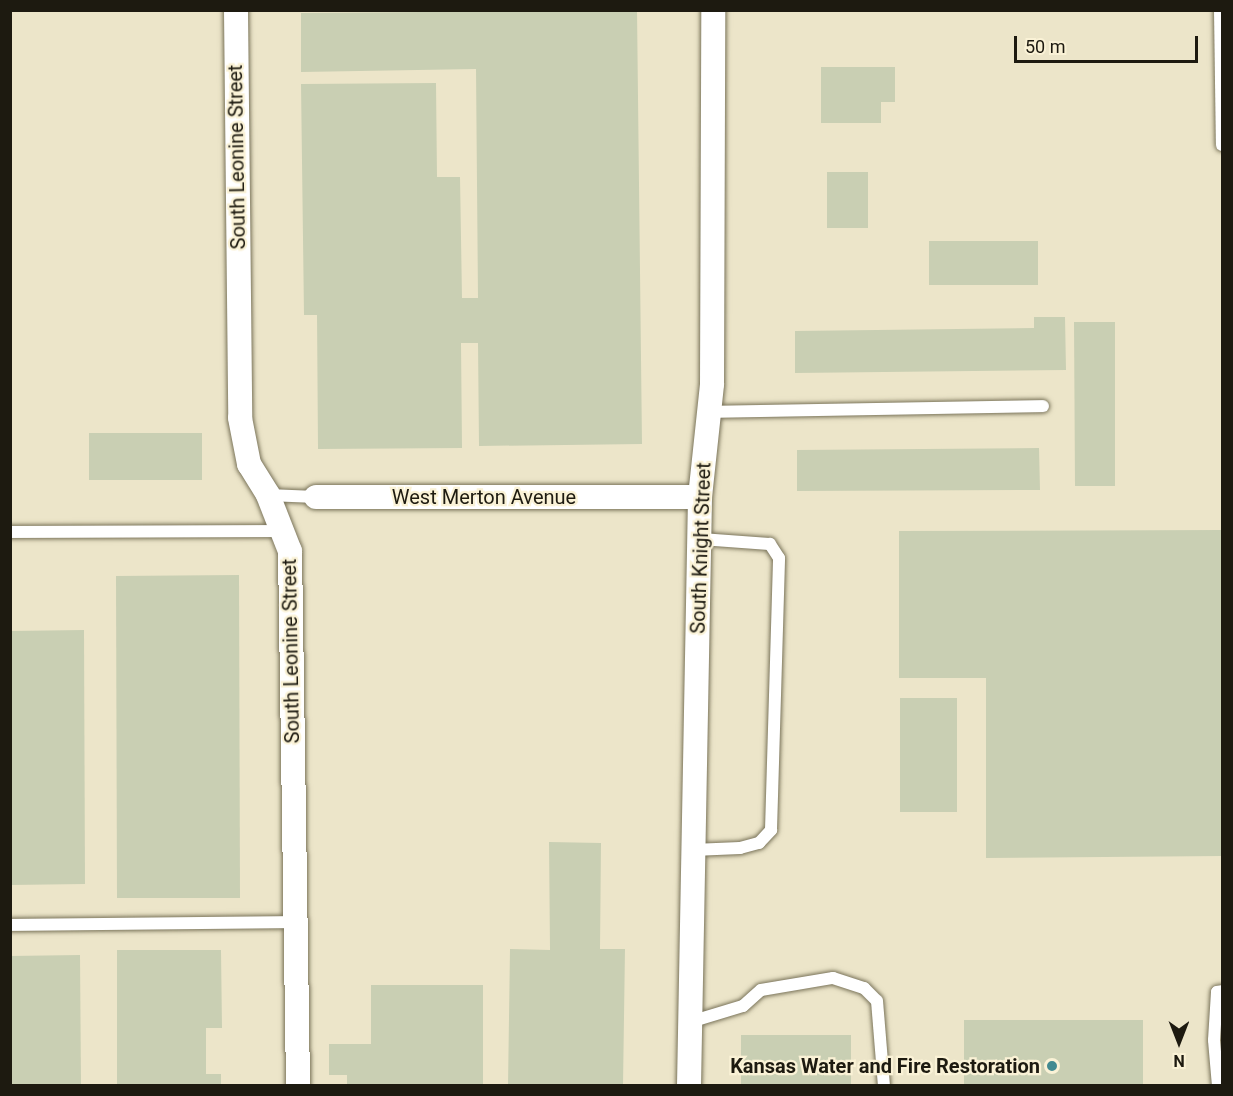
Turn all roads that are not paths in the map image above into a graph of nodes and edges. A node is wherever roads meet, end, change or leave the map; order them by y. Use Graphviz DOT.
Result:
graph roads {
  1 [pos="236,10"];
  2 [pos="713,10"];
  3 [pos="1220,10"];
  4 [pos="1222,145"];
  5 [pos="1043,406"];
  6 [pos="709,412"];
  7 [pos="268,495"];
  8 [pos="316,497"];
  9 [pos="700,497"];
  10 [pos="282,531"];
  11 [pos="10,532"];
  12 [pos="699,539"];
  13 [pos="693,850"];
  14 [pos="295,922"];
  15 [pos="10,925"];
  16 [pos="1222,991"];
  17 [pos="690,1022"];
  18 [pos="298,1086"];
  19 [pos="689,1086"];
  20 [pos="884,1086"];
  21 [pos="1218,1086"];
  1 -- 7 [label="street, South Leonine Street"];
  2 -- 6 [label="street, South Knight Street"];
  3 -- 4 [label="lane"];
  5 -- 6 [label="lane"];
  6 -- 9 [label="street, South Knight Street"];
  7 -- 8 [label="lane, West Merton Avenue"];
  7 -- 10 [label="street, South Leonine Street"];
  8 -- 9 [label="street, West Merton Avenue"];
  9 -- 12 [label="street, South Knight Street"];
  10 -- 11 [label="lane"];
  10 -- 14 [label="street, South Leonine Street"];
  12 -- 13 [label="street, South Knight Street"];
  12 -- 13 [label="lane"];
  13 -- 17 [label="street, South Knight Street"];
  14 -- 15 [label="lane"];
  14 -- 18 [label="street, South Leonine Street"];
  16 -- 21 [label="lane"];
  17 -- 19 [label="street, South Knight Street"];
  17 -- 20 [label="lane"];
}
